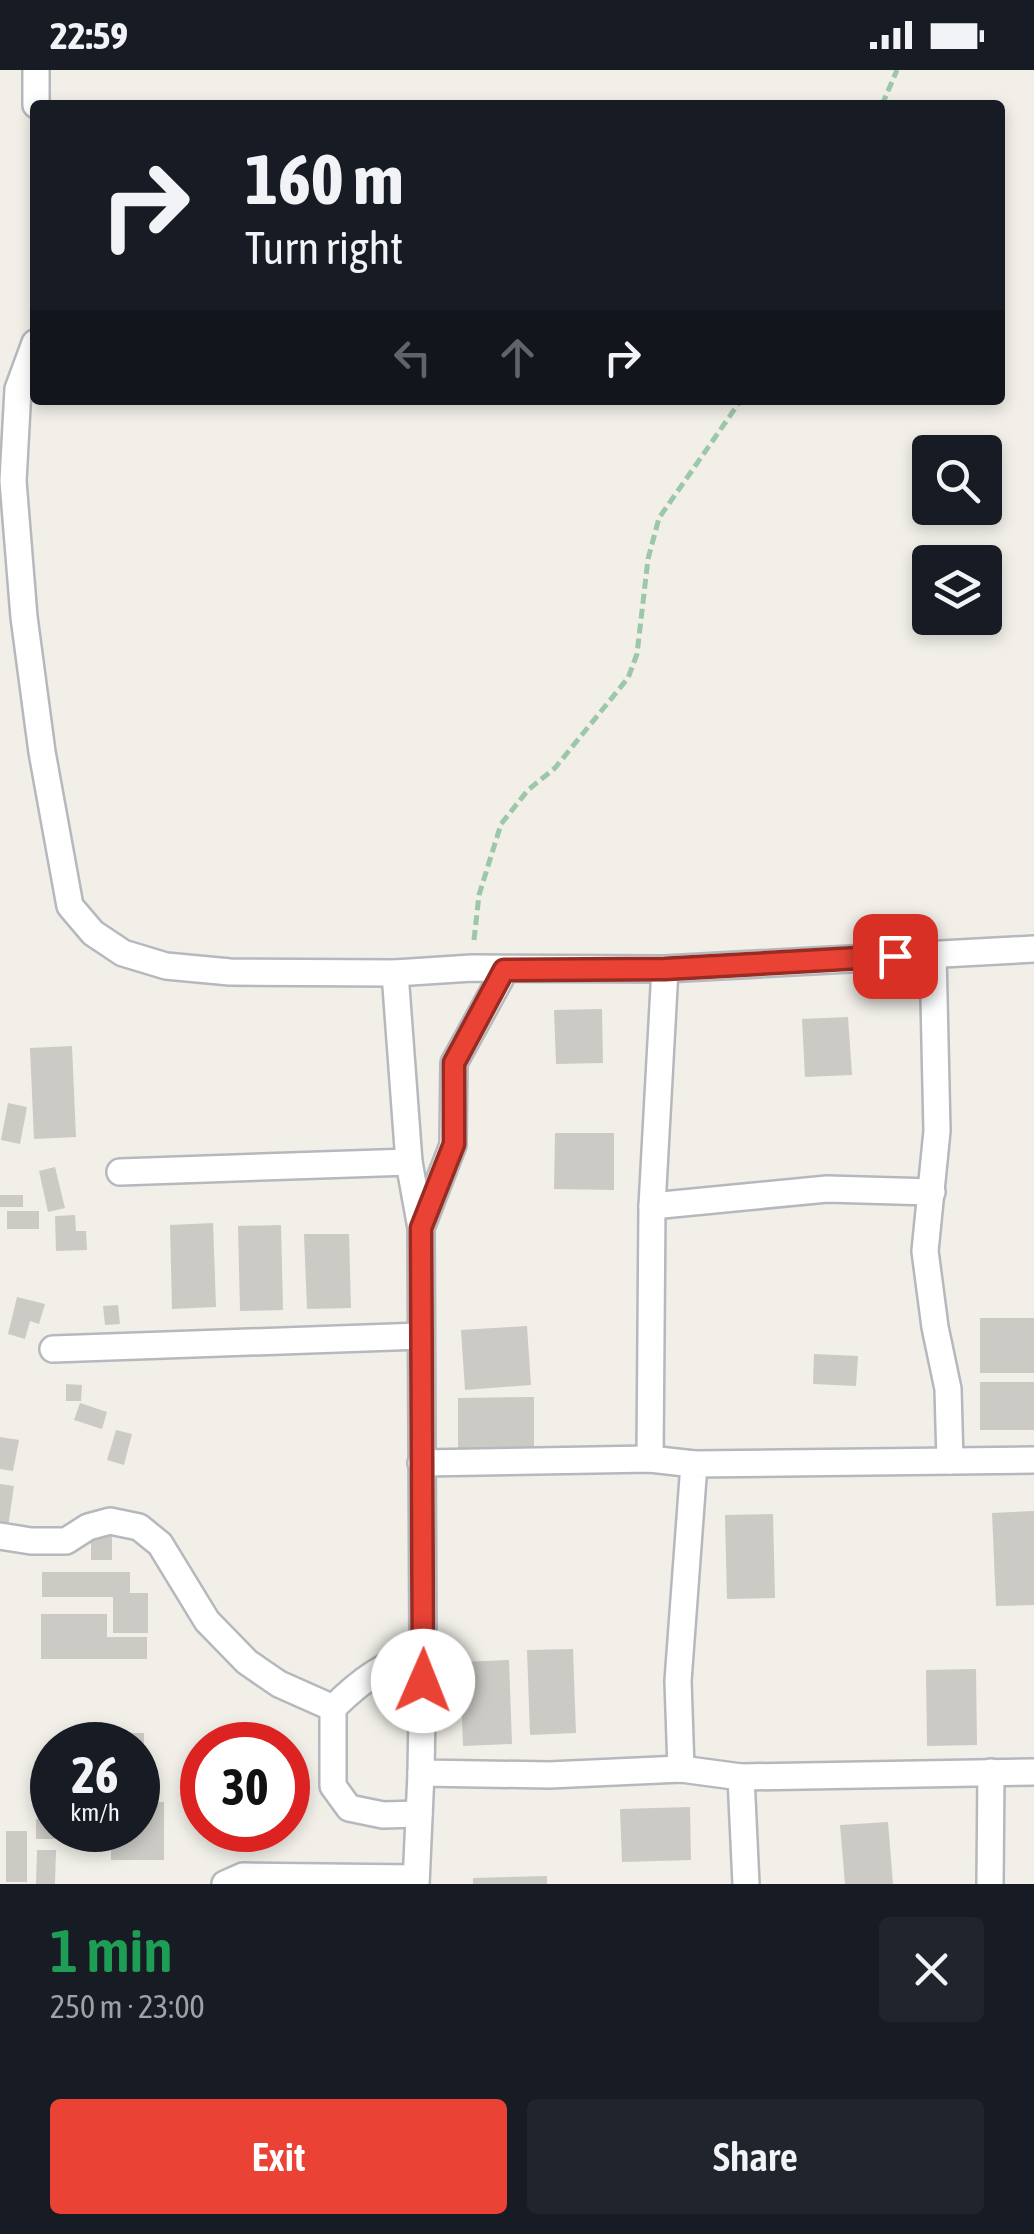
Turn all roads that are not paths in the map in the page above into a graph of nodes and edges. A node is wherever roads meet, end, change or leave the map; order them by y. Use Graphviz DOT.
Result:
graph roads {
  1 [pos="36,70"];
  2 [pos="36,100"];
  3 [pos="30,357"];
  4 [pos="1034,949"];
  5 [pos="933,954"];
  6 [pos="665,969"];
  7 [pos="504,970"];
  8 [pos="396,973"];
  9 [pos="409,1162"];
  10 [pos="120,1172"];
  11 [pos="932,1192"];
  12 [pos="652,1206"];
  13 [pos="421,1228"];
  14 [pos="422,1336"];
  15 [pos="53,1349"];
  16 [pos="650,1459"];
  17 [pos="1034,1460"];
  18 [pos="950,1461"];
  19 [pos="422,1464"];
  20 [pos="694,1464"];
  21 [pos="0,1536"];
  22 [pos="424,1650"];
  23 [pos="332,1708"];
  24 [pos="680,1770"];
  25 [pos="991,1772"];
  26 [pos="1034,1772"];
  27 [pos="420,1773"];
  28 [pos="741,1777"];
  29 [pos="418,1814"];
  30 [pos="416,1881"];
  31 [pos="224,1884"];
  32 [pos="746,1884"];
  33 [pos="990,1884"];
  1 -- 2 [label="street"];
  3 -- 8 [label="street"];
  4 -- 5 [label="street"];
  5 -- 6 [label="street"];
  5 -- 11 [label="street"];
  6 -- 7 [label="street"];
  6 -- 12 [label="street"];
  7 -- 8 [label="street"];
  7 -- 13 [label="street"];
  8 -- 9 [label="street"];
  9 -- 10 [label="street"];
  9 -- 13 [label="street"];
  11 -- 12 [label="street"];
  11 -- 18 [label="street"];
  12 -- 16 [label="street"];
  13 -- 14 [label="street"];
  14 -- 15 [label="street"];
  14 -- 19 [label="street"];
  16 -- 19 [label="street"];
  16 -- 20 [label="street"];
  17 -- 18 [label="street"];
  18 -- 20 [label="street"];
  19 -- 22 [label="street"];
  20 -- 24 [label="street"];
  21 -- 23 [label="street"];
  22 -- 23 [label="street"];
  22 -- 27 [label="street"];
  23 -- 29 [label="street"];
  24 -- 27 [label="street"];
  24 -- 28 [label="street"];
  25 -- 26 [label="street"];
  25 -- 28 [label="street"];
  25 -- 33 [label="street"];
  27 -- 29 [label="street"];
  28 -- 32 [label="street"];
  29 -- 30 [label="street"];
  30 -- 31 [label="street"];
}
